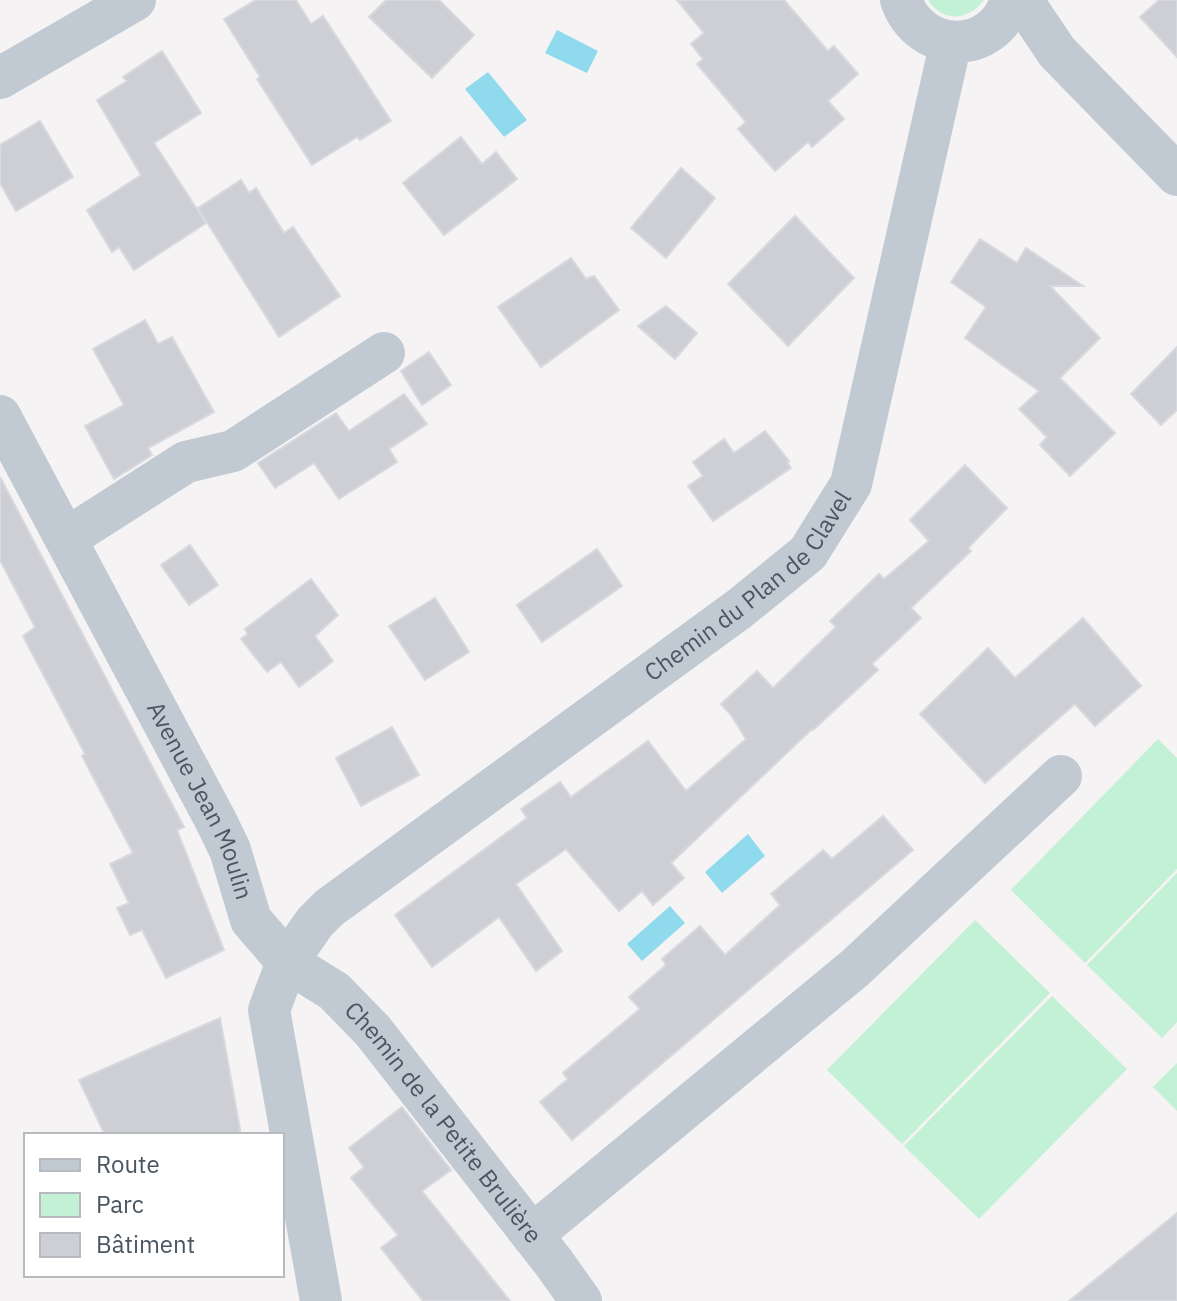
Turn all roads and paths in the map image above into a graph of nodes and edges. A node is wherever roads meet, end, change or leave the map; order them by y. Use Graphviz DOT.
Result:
graph roads {
  1 [pos="135,0"];
  2 [pos="901,0"];
  3 [pos="1022,0"];
  4 [pos="982,25"];
  5 [pos="1057,52"];
  6 [pos="0,78"];
  7 [pos="1177,175"];
  8 [pos="384,353"];
  9 [pos="0,416"];
  10 [pos="67,538"];
  11 [pos="1061,776"];
  12 [pos="287,962"];
  13 [pos="532,1235"];
  14 [pos="321,1301"];
  15 [pos="581,1301"];
  1 -- 6 [label="street"];
  2 -- 4 [label="street"];
  3 -- 5 [label="street"];
  4 -- 5 [label="street"];
  4 -- 12 [label="street, Chemin du Plan de Clavel"];
  5 -- 7 [label="street"];
  8 -- 10 [label="street"];
  9 -- 10 [label="street, Avenue Jean Moulin"];
  10 -- 12 [label="street, Avenue Jean Moulin"];
  11 -- 13 [label="street"];
  12 -- 13 [label="street, Chemin de la Petite Brulière"];
  12 -- 14 [label="street"];
  13 -- 15 [label="street, Chemin de la Petite Brulière"];
}
